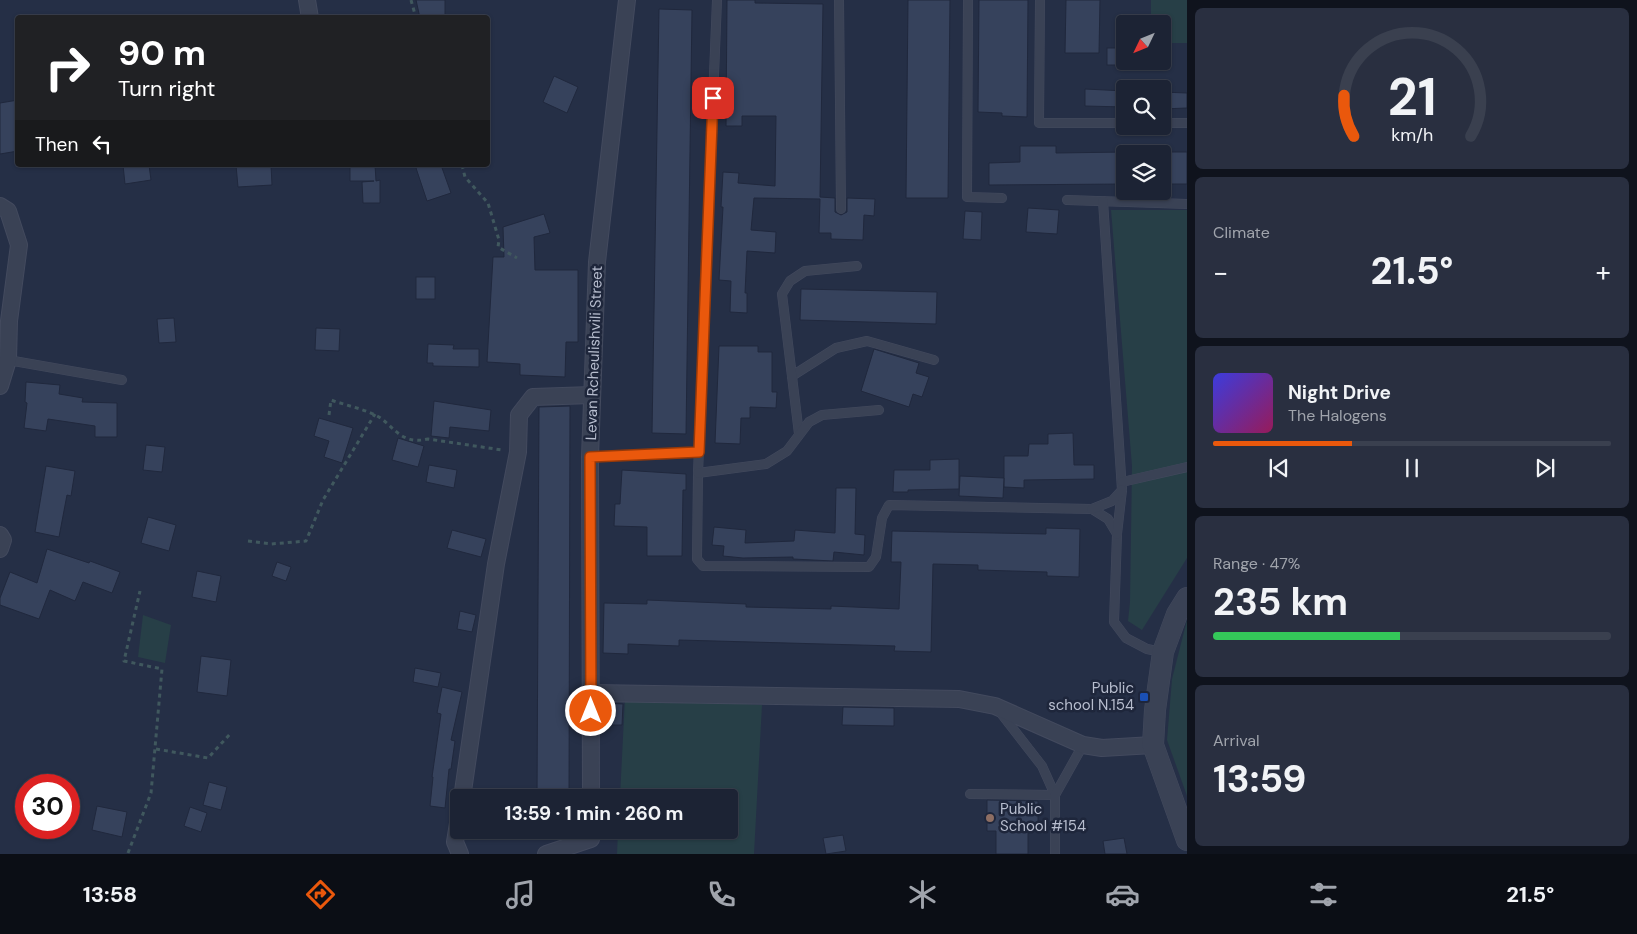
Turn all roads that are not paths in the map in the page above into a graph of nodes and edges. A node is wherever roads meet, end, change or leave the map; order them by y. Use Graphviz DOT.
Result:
graph roads {
  1 [pos="307,0"];
  2 [pos="627,0"];
  3 [pos="717,0"];
  4 [pos="839,0"];
  5 [pos="968,0"];
  6 [pos="1040,0"];
  7 [pos="310,15"];
  8 [pos="1187,122"];
  9 [pos="1116,123"];
  10 [pos="1171,123"];
  11 [pos="1002,198"];
  12 [pos="1067,200"];
  13 [pos="1103,200"];
  14 [pos="1187,204"];
  15 [pos="0,206"];
  16 [pos="841,209"];
  17 [pos="857,266"];
  18 [pos="8,360"];
  19 [pos="934,360"];
  20 [pos="792,376"];
  21 [pos="122,380"];
  22 [pos="0,386"];
  23 [pos="592,394"];
  24 [pos="879,410"];
  25 [pos="799,434"];
  26 [pos="699,452"];
  27 [pos="590,457"];
  28 [pos="1187,467"];
  29 [pos="698,473"];
  30 [pos="1122,486"];
  31 [pos="1092,509"];
  32 [pos="1117,534"];
  33 [pos="0,536"];
  34 [pos="0,549"];
  35 [pos="1187,598"];
  36 [pos="1163,652"];
  37 [pos="592,693"];
  38 [pos="995,706"];
  39 [pos="1083,746"];
  40 [pos="1153,746"];
  41 [pos="463,789"];
  42 [pos="591,789"];
  43 [pos="970,794"];
  44 [pos="1055,795"];
  45 [pos="455,839"];
  46 [pos="1187,840"];
  47 [pos="591,841"];
  48 [pos="460,854"];
  49 [pos="546,854"];
  50 [pos="1055,854"];
  1 -- 7 [label="street"];
  2 -- 23 [label="street, Levan Rcheulishvili Street"];
  3 -- 26 [label="lane"];
  4 -- 16 [label="lane"];
  5 -- 11 [label="lane"];
  6 -- 9 [label="lane"];
  8 -- 10 [label="lane"];
  12 -- 13 [label="lane"];
  13 -- 14 [label="lane"];
  13 -- 30 [label="lane"];
  15 -- 18 [label="street"];
  17 -- 20 [label="lane"];
  18 -- 21 [label="lane"];
  18 -- 22 [label="street"];
  19 -- 20 [label="lane"];
  20 -- 25 [label="lane"];
  23 -- 27 [label="street, Levan Rcheulishvili Street"];
  23 -- 41 [label="street"];
  24 -- 25 [label="lane"];
  25 -- 29 [label="lane"];
  26 -- 27 [label="lane"];
  26 -- 29 [label="lane"];
  27 -- 37 [label="street, Levan Rcheulishvili Street"];
  28 -- 30 [label="lane"];
  29 -- 31 [label="lane"];
  30 -- 31 [label="lane"];
  30 -- 32 [label="lane"];
  31 -- 32 [label="lane"];
  32 -- 36 [label="lane"];
  33 -- 34 [label="street"];
  35 -- 36 [label="street"];
  36 -- 40 [label="street"];
  37 -- 38 [label="street"];
  37 -- 42 [label="street, Levan Rcheulishvili Street"];
  38 -- 39 [label="street"];
  38 -- 44 [label="lane"];
  39 -- 40 [label="street"];
  39 -- 44 [label="lane"];
  40 -- 46 [label="street"];
  43 -- 44 [label="lane"];
  44 -- 50 [label="lane"];
  45 -- 48 [label="street"];
  47 -- 49 [label="street"];
}
